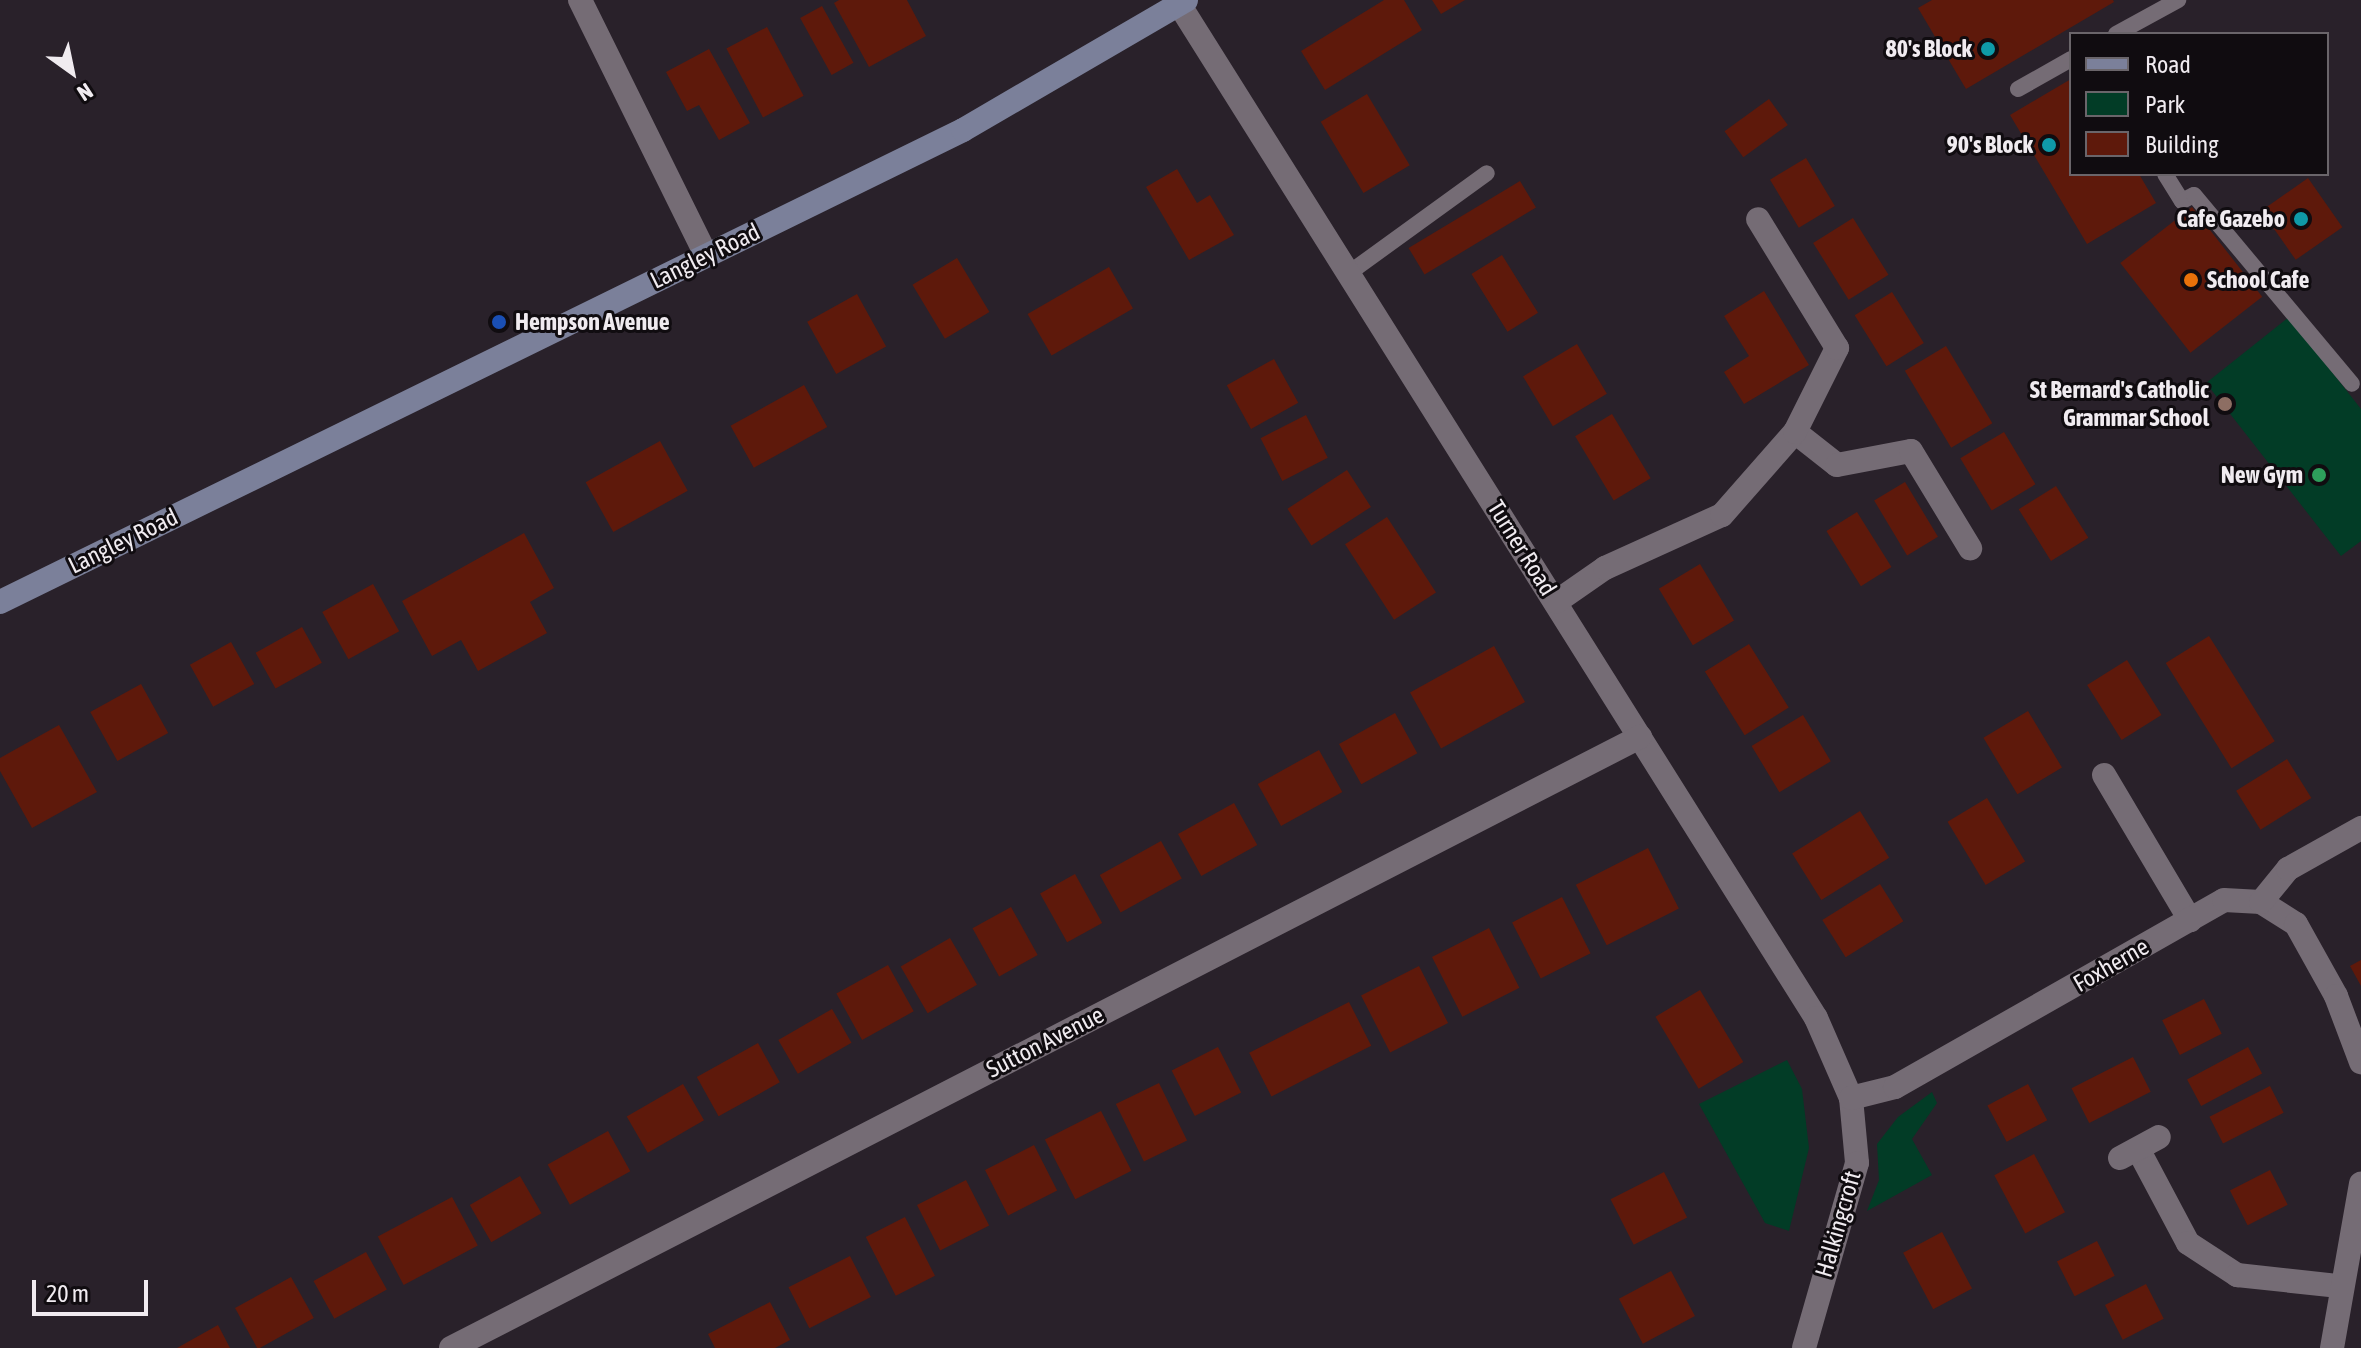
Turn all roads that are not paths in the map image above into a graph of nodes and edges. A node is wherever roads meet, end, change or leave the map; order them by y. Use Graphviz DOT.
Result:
graph roads {
  1 [pos="580,0"];
  2 [pos="2178,0"];
  3 [pos="1183,2"];
  4 [pos="2120,32"];
  5 [pos="2069,60"];
  6 [pos="2018,89"];
  7 [pos="1487,173"];
  8 [pos="2166,176"];
  9 [pos="1758,219"];
  10 [pos="706,255"];
  11 [pos="1349,273"];
  12 [pos="2352,384"];
  13 [pos="1795,432"];
  14 [pos="1970,548"];
  15 [pos="0,602"];
  16 [pos="1556,602"];
  17 [pos="1640,737"];
  18 [pos="2104,775"];
  19 [pos="2361,828"];
  20 [pos="2261,902"];
  21 [pos="2190,920"];
  22 [pos="2361,1062"];
  23 [pos="1851,1098"];
  24 [pos="2139,1148"];
  25 [pos="2361,1184"];
  26 [pos="2339,1286"];
  27 [pos="451,1348"];
  28 [pos="1804,1348"];
  29 [pos="2332,1348"];
  1 -- 10 [label="street"];
  2 -- 4 [label="lane"];
  3 -- 10 [label="street, Langley Road"];
  3 -- 11 [label="street, Turner Road"];
  5 -- 6 [label="lane"];
  7 -- 11 [label="lane"];
  8 -- 12 [label="lane"];
  9 -- 13 [label="street"];
  10 -- 15 [label="street, Langley Road"];
  11 -- 16 [label="street, Turner Road"];
  13 -- 14 [label="street"];
  13 -- 16 [label="street"];
  16 -- 17 [label="street, Turner Road"];
  17 -- 23 [label="street, Turner Road"];
  17 -- 27 [label="street, Sutton Avenue"];
  18 -- 21 [label="street"];
  19 -- 20 [label="street"];
  20 -- 21 [label="street, Foxherne"];
  20 -- 22 [label="street"];
  21 -- 23 [label="street, Foxherne"];
  23 -- 28 [label="street, Halkingcroft"];
  24 -- 26 [label="street"];
  25 -- 26 [label="street"];
  26 -- 29 [label="street"];
}
